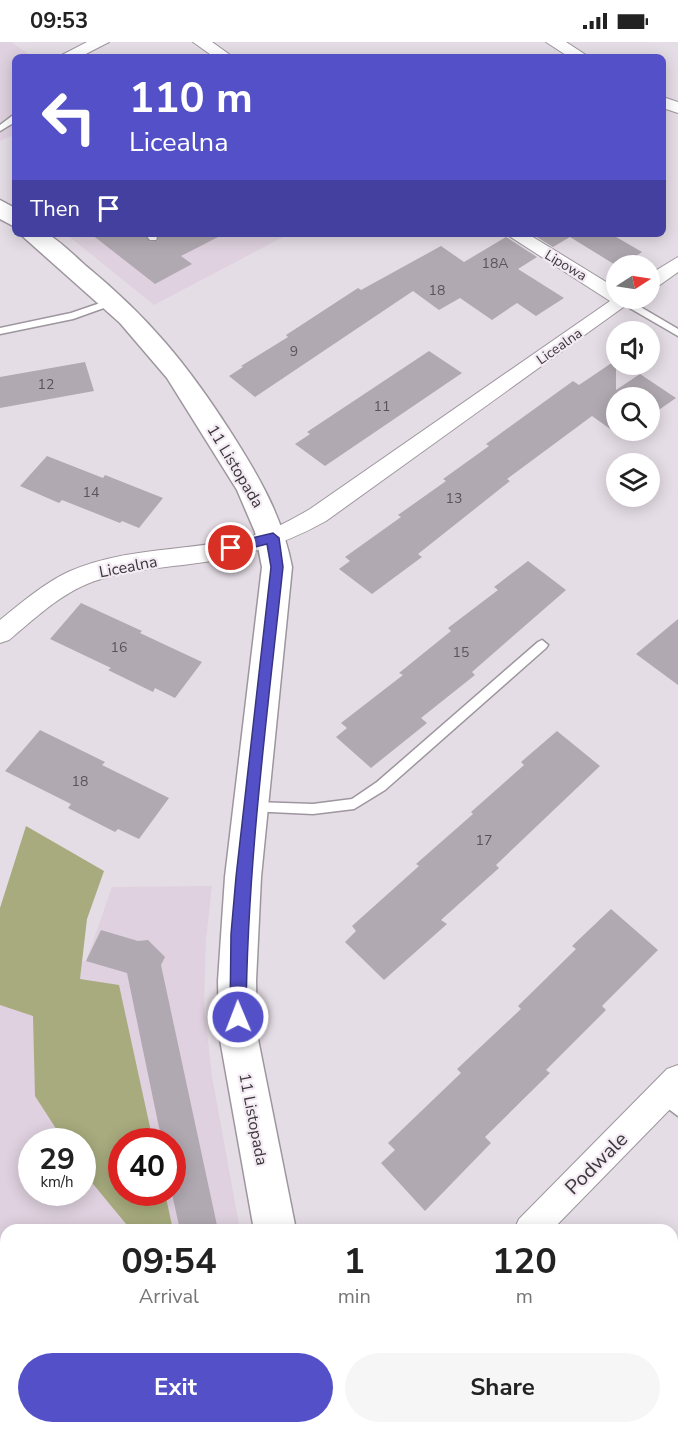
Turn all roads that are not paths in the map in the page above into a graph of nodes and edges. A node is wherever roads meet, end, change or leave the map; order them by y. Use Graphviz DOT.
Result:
graph roads {
  1 [pos="101,42"];
  2 [pos="201,42"];
  3 [pos="554,42"];
  4 [pos="73,54"];
  5 [pos="220,54"];
  6 [pos="576,54"];
  7 [pos="0,207"];
  8 [pos="12,217"];
  9 [pos="36,237"];
  10 [pos="520,237"];
  11 [pos="678,263"];
  12 [pos="660,276"];
  13 [pos="606,288"];
  14 [pos="112,302"];
  15 [pos="607,309"];
  16 [pos="640,309"];
  17 [pos="0,331"];
  18 [pos="678,333"];
  19 [pos="273,538"];
  20 [pos="0,633"];
  21 [pos="542,645"];
  22 [pos="250,807"];
  23 [pos="673,1095"];
  24 [pos="274,1224"];
  25 [pos="536,1224"];
  1 -- 4 [label="street"];
  2 -- 5 [label="street"];
  3 -- 6 [label="street"];
  7 -- 8 [label="street"];
  9 -- 14 [label="street, 11 Listopada"];
  10 -- 13 [label="street, Lipowa"];
  11 -- 12 [label="street"];
  14 -- 17 [label="lane"];
  14 -- 19 [label="street, 11 Listopada"];
  15 -- 19 [label="street, Licealna"];
  16 -- 18 [label="lane"];
  19 -- 20 [label="street, Licealna"];
  19 -- 22 [label="street, 11 Listopada"];
  21 -- 22 [label="lane"];
  22 -- 24 [label="street, 11 Listopada"];
  23 -- 25 [label="street, Podwale"];
}
